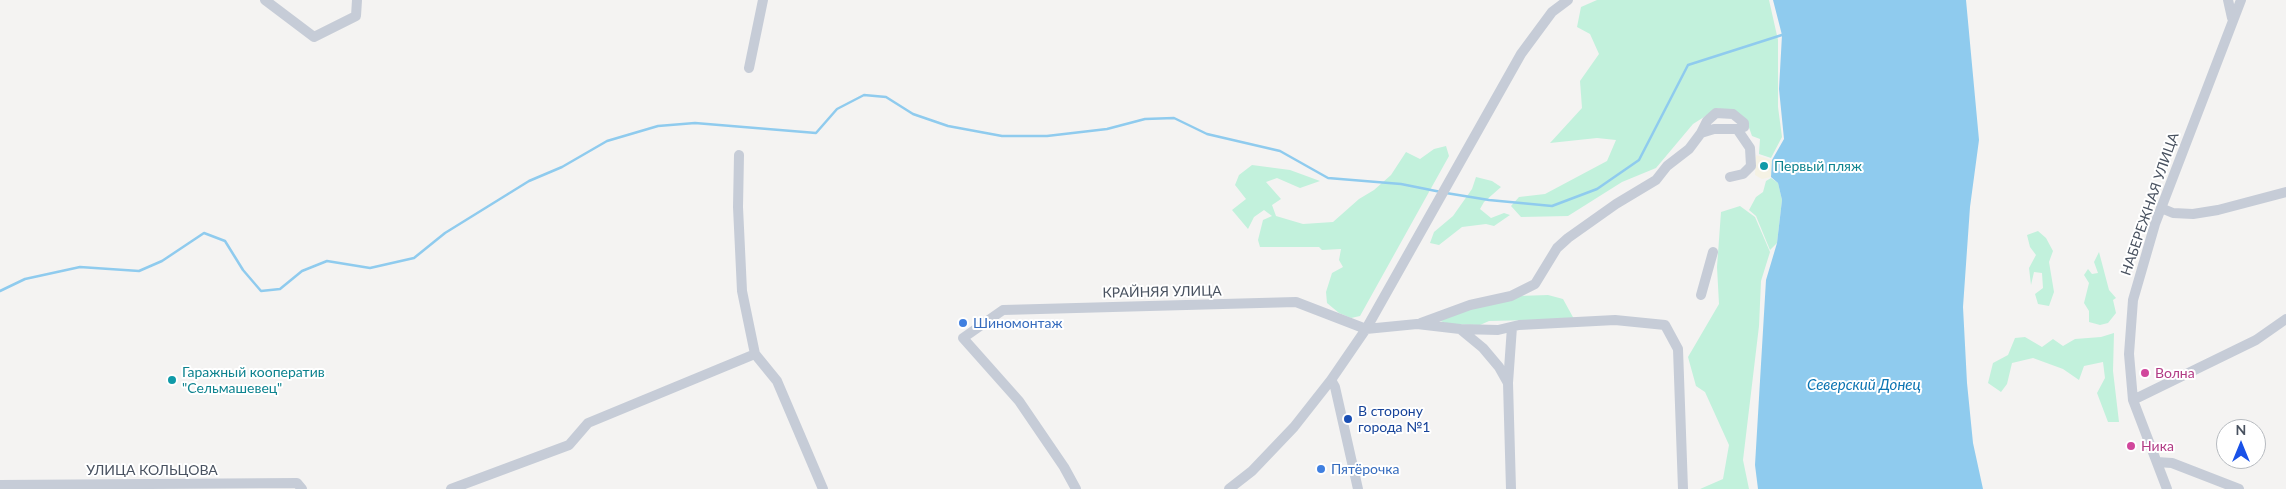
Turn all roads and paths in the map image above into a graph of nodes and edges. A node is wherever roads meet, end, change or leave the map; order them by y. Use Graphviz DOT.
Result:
graph roads {
  1 [pos="265,0"];
  2 [pos="357,0"];
  3 [pos="764,0"];
  4 [pos="2228,0"];
  5 [pos="2241,0"];
  6 [pos="2248,0"];
  7 [pos="1563,1"];
  8 [pos="2232,18"];
  9 [pos="749,68"];
  10 [pos="1738,129"];
  11 [pos="1701,133"];
  12 [pos="739,155"];
  13 [pos="1730,177"];
  14 [pos="2286,192"];
  15 [pos="2161,208"];
  16 [pos="1713,252"];
  17 [pos="1701,295"];
  18 [pos="2286,319"];
  19 [pos="1417,324"];
  20 [pos="1512,327"];
  21 [pos="1366,328"];
  22 [pos="1460,329"];
  23 [pos="755,354"];
  24 [pos="1331,380"];
  25 [pos="1508,383"];
  26 [pos="2133,400"];
  27 [pos="2156,462"];
  28 [pos="0,485"];
  29 [pos="302,489"];
  30 [pos="451,489"];
  31 [pos="823,489"];
  32 [pos="1076,489"];
  33 [pos="1229,489"];
  34 [pos="1358,489"];
  35 [pos="1510,489"];
  36 [pos="1683,489"];
  37 [pos="2167,489"];
  38 [pos="2239,489"];
  1 -- 2 [label="street"];
  3 -- 9 [label="street"];
  4 -- 8 [label="street"];
  5 -- 8 [label="street, НАБЕРЕЖНАЯ УЛИЦА"];
  6 -- 8 [label="street"];
  7 -- 21 [label="street"];
  8 -- 15 [label="street, НАБЕРЕЖНАЯ УЛИЦА"];
  10 -- 11 [label="street"];
  10 -- 11 [label="street"];
  10 -- 13 [label="street"];
  11 -- 19 [label="street"];
  12 -- 23 [label="street"];
  14 -- 15 [label="street"];
  15 -- 26 [label="street, НАБЕРЕЖНАЯ УЛИЦА"];
  16 -- 17 [label="street"];
  18 -- 26 [label="street"];
  19 -- 21 [label="street"];
  19 -- 22 [label="street"];
  20 -- 22 [label="street"];
  20 -- 25 [label="street"];
  20 -- 36 [label="street"];
  21 -- 24 [label="street"];
  21 -- 32 [label="street, КРАЙНЯЯ УЛИЦА"];
  22 -- 25 [label="street"];
  23 -- 30 [label="street"];
  23 -- 31 [label="street"];
  24 -- 33 [label="street"];
  24 -- 34 [label="street"];
  25 -- 35 [label="street"];
  26 -- 27 [label="street, НАБЕРЕЖНАЯ УЛИЦА"];
  27 -- 37 [label="street, НАБЕРЕЖНАЯ УЛИЦА"];
  27 -- 38 [label="street"];
  28 -- 29 [label="street, УЛИЦА КОЛЬЦОВА"];
}
